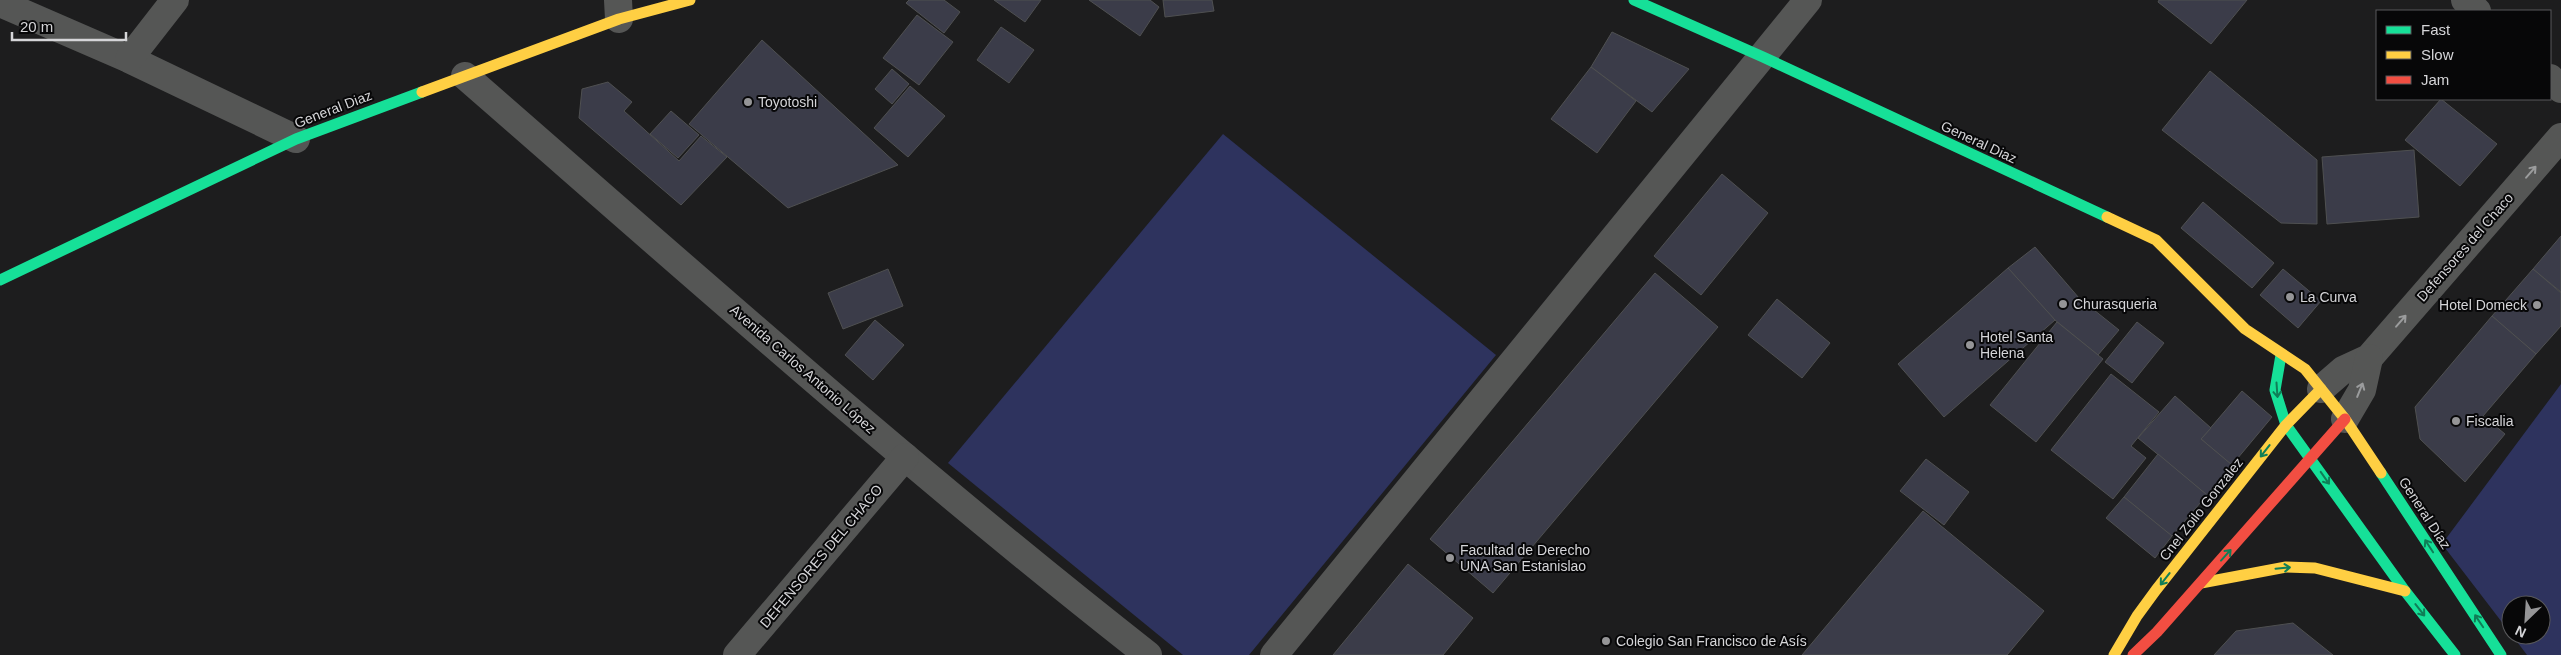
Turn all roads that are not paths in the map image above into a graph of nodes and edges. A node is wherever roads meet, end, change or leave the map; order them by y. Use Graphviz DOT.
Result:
graph roads {
  1 [pos="175,0"];
  2 [pos="690,0"];
  3 [pos="1634,0"];
  4 [pos="1808,0"];
  5 [pos="2465,0"];
  6 [pos="0,3"];
  7 [pos="619,9"];
  8 [pos="2476,10"];
  9 [pos="1763,57"];
  10 [pos="129,59"];
  11 [pos="465,76"];
  12 [pos="2551,79"];
  13 [pos="2561,89"];
  14 [pos="2561,137"];
  15 [pos="296,139"];
  16 [pos="0,280"];
  17 [pos="2281,355"];
  18 [pos="2369,358"];
  19 [pos="2320,389"];
  20 [pos="2345,419"];
  21 [pos="2286,425"];
  22 [pos="905,457"];
  23 [pos="2312,459"];
  24 [pos="2201,583"];
  25 [pos="2405,591"];
  26 [pos="737,655"];
  27 [pos="1148,655"];
  28 [pos="1274,655"];
  29 [pos="2114,655"];
  30 [pos="2134,655"];
  31 [pos="2455,655"];
  32 [pos="2501,655"];
  1 -- 10 [label="street"];
  2 -- 7 [label="street, General Diaz"];
  3 -- 9 [label="street, General Diaz"];
  4 -- 9 [label="street"];
  5 -- 8 [label="street"];
  6 -- 10 [label="street"];
  7 -- 11 [label="street, General Diaz"];
  9 -- 17 [label="street, General Diaz"];
  9 -- 28 [label="street"];
  10 -- 15 [label="street"];
  11 -- 15 [label="street, General Diaz"];
  11 -- 22 [label="street, Avenida Carlos Antonio López"];
  12 -- 13 [label="street"];
  18 -- 14 [label="street, Defensores del Chaco, one-way"];
  15 -- 16 [label="street, General Diaz"];
  17 -- 19 [label="street, General Diaz"];
  17 -- 21 [label="street, one-way"];
  18 -- 19 [label="street, Defensores del Chaco"];
  20 -- 18 [label="street, Defensores del Chaco, one-way"];
  19 -- 20 [label="street, General Díaz"];
  19 -- 21 [label="street, Cnel Zoilo Gonzalez"];
  20 -- 23 [label="street"];
  32 -- 20 [label="street, General Díaz, one-way"];
  21 -- 23 [label="street"];
  21 -- 29 [label="street, Cnel Zoilo Gonzalez, one-way"];
  22 -- 26 [label="street, DEFENSORES DEL CHACO"];
  22 -- 27 [label="street, Avenida Carlos Antonio López"];
  24 -- 23 [label="street, one-way"];
  23 -- 25 [label="street, one-way"];
  24 -- 25 [label="street, one-way"];
  24 -- 30 [label="street"];
  25 -- 31 [label="street, one-way"];
}
